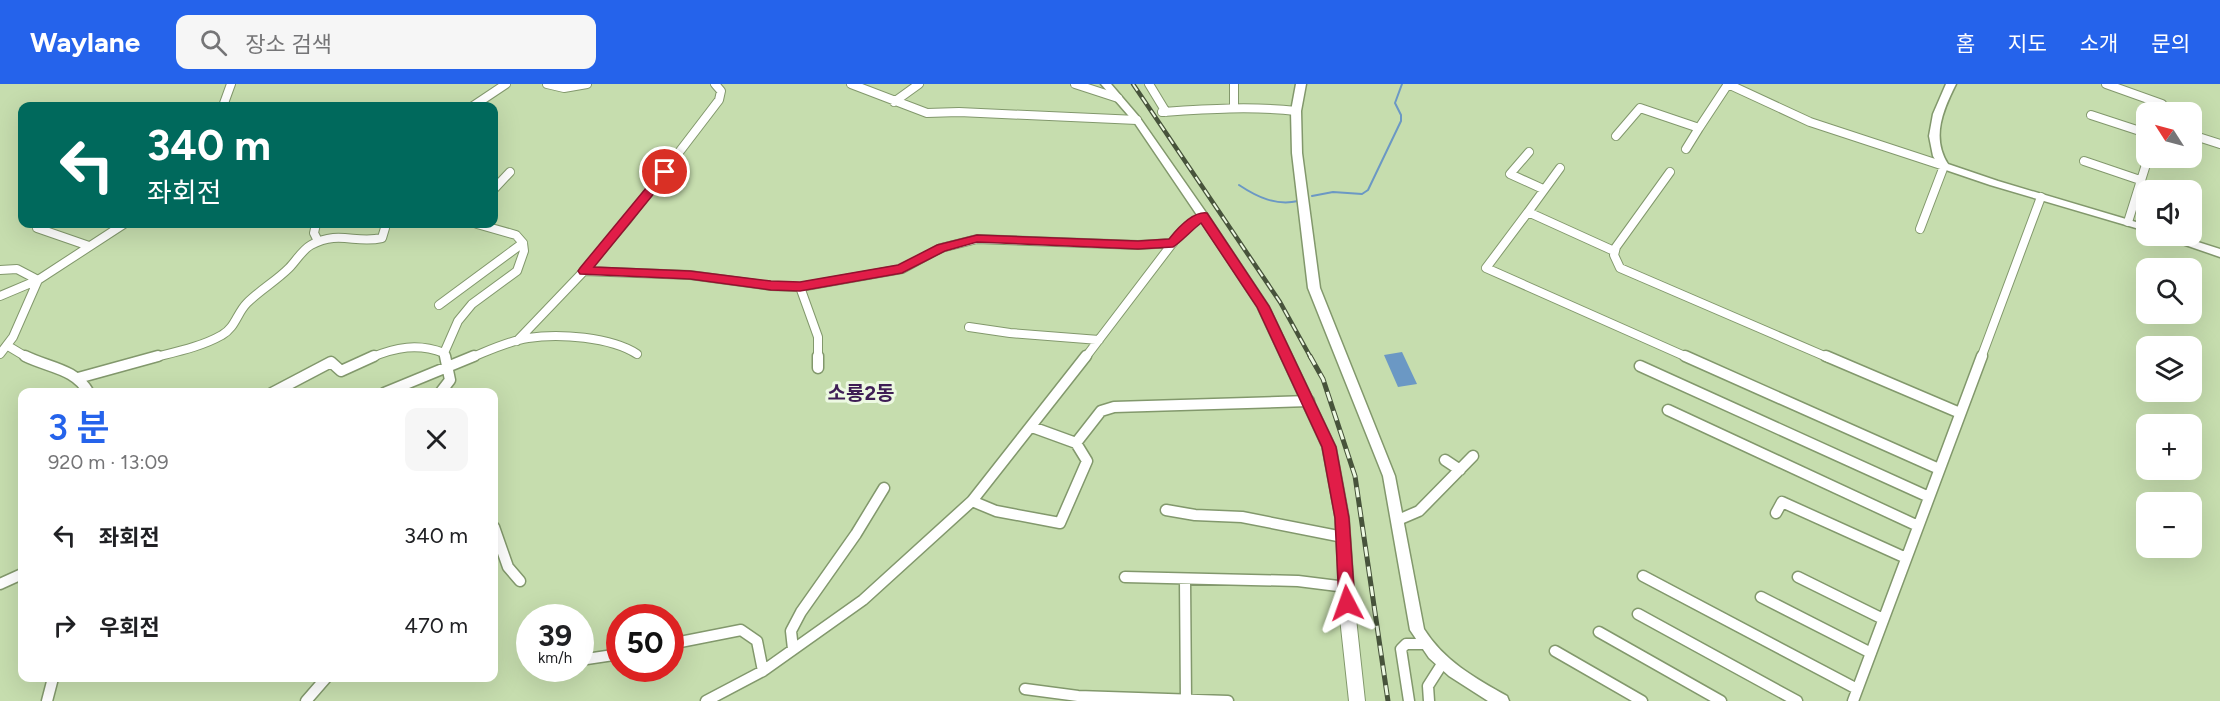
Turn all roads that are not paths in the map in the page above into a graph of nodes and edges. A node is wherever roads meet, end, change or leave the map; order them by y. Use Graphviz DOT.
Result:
graph roads {
  1 [pos="231,84"];
  2 [pos="506,84"];
  3 [pos="547,84"];
  4 [pos="587,84"];
  5 [pos="716,84"];
  6 [pos="851,84"];
  7 [pos="919,84"];
  8 [pos="1076,84"];
  9 [pos="1106,84"];
  10 [pos="1149,84"];
  11 [pos="1234,84"];
  12 [pos="1301,84"];
  13 [pos="1951,84"];
  14 [pos="2106,84"];
  15 [pos="1118,98"];
  16 [pos="224,102"];
  17 [pos="479,102"];
  18 [pos="894,102"];
  19 [pos="2158,102"];
  20 [pos="1234,107"];
  21 [pos="1296,111"];
  22 [pos="2091,115"];
  23 [pos="1137,120"];
  24 [pos="1699,128"];
  25 [pos="2136,130"];
  26 [pos="2220,132"];
  27 [pos="1616,136"];
  28 [pos="2202,138"];
  29 [pos="2218,144"];
  30 [pos="1686,149"];
  31 [pos="1529,152"];
  32 [pos="2084,161"];
  33 [pos="1944,166"];
  34 [pos="1560,168"];
  35 [pos="2144,168"];
  36 [pos="510,172"];
  37 [pos="1670,172"];
  38 [pos="2140,180"];
  39 [pos="498,185"];
  40 [pos="1543,189"];
  41 [pos="2136,194"];
  42 [pos="2040,197"];
  43 [pos="1528,212"];
  44 [pos="1203,216"];
  45 [pos="2128,222"];
  46 [pos="2136,225"];
  47 [pos="37,228"];
  48 [pos="118,228"];
  49 [pos="315,228"];
  50 [pos="385,228"];
  51 [pos="491,228"];
  52 [pos="1920,229"];
  53 [pos="318,241"];
  54 [pos="523,243"];
  55 [pos="1173,243"];
  56 [pos="89,246"];
  57 [pos="2199,246"];
  58 [pos="1614,251"];
  59 [pos="2220,253"];
  60 [pos="0,270"];
  61 [pos="585,271"];
  62 [pos="38,280"];
  63 [pos="800,287"];
  64 [pos="0,296"];
  65 [pos="439,305"];
  66 [pos="969,327"];
  67 [pos="1099,339"];
  68 [pos="518,341"];
  69 [pos="8,346"];
  70 [pos="444,353"];
  71 [pos="0,354"];
  72 [pos="637,354"];
  73 [pos="449,366"];
  74 [pos="1640,366"];
  75 [pos="818,368"];
  76 [pos="78,378"];
  77 [pos="85,388"];
  78 [pos="282,388"];
  79 [pos="396,388"];
  80 [pos="444,388"];
  81 [pos="1309,401"];
  82 [pos="1668,410"];
  83 [pos="1960,413"];
  84 [pos="1032,427"];
  85 [pos="1076,443"];
  86 [pos="1473,456"];
  87 [pos="1446,460"];
  88 [pos="1940,469"];
  89 [pos="1460,470"];
  90 [pos="884,488"];
  91 [pos="1929,497"];
  92 [pos="972,501"];
  93 [pos="1166,510"];
  94 [pos="1776,513"];
  95 [pos="1398,520"];
  96 [pos="1918,526"];
  97 [pos="1343,537"];
  98 [pos="498,538"];
  99 [pos="1906,558"];
  100 [pos="18,576"];
  101 [pos="1643,576"];
  102 [pos="1798,577"];
  103 [pos="1125,578"];
  104 [pos="520,580"];
  105 [pos="1185,580"];
  106 [pos="0,584"];
  107 [pos="1346,587"];
  108 [pos="1761,597"];
  109 [pos="1638,614"];
  110 [pos="1883,619"];
  111 [pos="1599,632"];
  112 [pos="684,641"];
  113 [pos="1424,644"];
  114 [pos="793,649"];
  115 [pos="1555,651"];
  116 [pos="1871,653"];
  117 [pos="1442,664"];
  118 [pos="763,671"];
  119 [pos="52,682"];
  120 [pos="323,682"];
  121 [pos="1025,689"];
  122 [pos="1857,689"];
  123 [pos="1186,700"];
  124 [pos="47,701"];
  125 [pos="306,701"];
  126 [pos="706,701"];
  127 [pos="1228,701"];
  128 [pos="1357,701"];
  129 [pos="1409,701"];
  130 [pos="1429,701"];
  131 [pos="1502,701"];
  132 [pos="1642,701"];
  133 [pos="1721,701"];
  134 [pos="1797,701"];
  135 [pos="1853,701"];
  1 -- 16 [label="street"];
  2 -- 17 [label="street"];
  3 -- 4 [label="street"];
  5 -- 61 [label="street"];
  6 -- 18 [label="street"];
  7 -- 18 [label="street"];
  8 -- 15 [label="street"];
  9 -- 15 [label="street"];
  10 -- 20 [label="street"];
  11 -- 20 [label="street"];
  12 -- 21 [label="street"];
  13 -- 33 [label="street"];
  14 -- 19 [label="street"];
  15 -- 23 [label="street"];
  18 -- 23 [label="street"];
  20 -- 21 [label="street"];
  21 -- 95 [label="street"];
  22 -- 25 [label="street"];
  23 -- 44 [label="street"];
  24 -- 27 [label="street"];
  24 -- 30 [label="street"];
  24 -- 33 [label="street"];
  26 -- 29 [label="street"];
  28 -- 29 [label="street"];
  31 -- 40 [label="street"];
  32 -- 38 [label="street"];
  33 -- 42 [label="street"];
  33 -- 52 [label="street"];
  34 -- 40 [label="street"];
  35 -- 38 [label="street"];
  36 -- 39 [label="street"];
  37 -- 58 [label="street"];
  40 -- 43 [label="street"];
  41 -- 45 [label="street"];
  42 -- 45 [label="street"];
  42 -- 83 [label="street"];
  43 -- 58 [label="street"];
  43 -- 88 [label="street"];
  44 -- 55 [label="street"];
  44 -- 81 [label="main road"];
  45 -- 46 [label="street"];
  47 -- 56 [label="street"];
  48 -- 56 [label="street"];
  49 -- 53 [label="street"];
  50 -- 53 [label="street"];
  51 -- 54 [label="street"];
  53 -- 76 [label="street"];
  54 -- 65 [label="street"];
  54 -- 70 [label="street"];
  55 -- 63 [label="street"];
  55 -- 67 [label="street"];
  56 -- 62 [label="street"];
  57 -- 59 [label="street"];
  58 -- 83 [label="street"];
  60 -- 62 [label="street"];
  61 -- 63 [label="street"];
  61 -- 68 [label="street"];
  62 -- 64 [label="street"];
  62 -- 69 [label="street"];
  63 -- 75 [label="street"];
  66 -- 67 [label="street"];
  67 -- 84 [label="street"];
  68 -- 72 [label="street"];
  68 -- 73 [label="street"];
  69 -- 71 [label="street"];
  69 -- 76 [label="street"];
  70 -- 73 [label="street"];
  70 -- 78 [label="street"];
  73 -- 79 [label="street"];
  73 -- 80 [label="street"];
  74 -- 91 [label="street"];
  76 -- 77 [label="street"];
  81 -- 85 [label="street"];
  81 -- 97 [label="main road"];
  82 -- 96 [label="street"];
  83 -- 88 [label="street"];
  84 -- 85 [label="street"];
  84 -- 92 [label="street"];
  85 -- 92 [label="street"];
  86 -- 89 [label="street"];
  87 -- 89 [label="street"];
  88 -- 91 [label="street"];
  89 -- 95 [label="street"];
  90 -- 114 [label="street"];
  91 -- 96 [label="street"];
  92 -- 114 [label="street"];
  93 -- 97 [label="street"];
  94 -- 99 [label="street"];
  95 -- 113 [label="street"];
  96 -- 99 [label="street"];
  97 -- 107 [label="main road"];
  98 -- 104 [label="street"];
  99 -- 110 [label="street"];
  100 -- 106 [label="street"];
  101 -- 122 [label="street"];
  102 -- 110 [label="street"];
  103 -- 105 [label="street"];
  105 -- 107 [label="street"];
  105 -- 123 [label="street"];
  107 -- 128 [label="main road"];
  108 -- 116 [label="street"];
  109 -- 134 [label="street"];
  110 -- 116 [label="street"];
  111 -- 133 [label="street"];
  112 -- 118 [label="street"];
  113 -- 117 [label="street"];
  113 -- 129 [label="street"];
  114 -- 118 [label="street"];
  115 -- 132 [label="street"];
  116 -- 122 [label="street"];
  117 -- 130 [label="street"];
  117 -- 131 [label="street"];
  118 -- 126 [label="street"];
  119 -- 124 [label="street"];
  120 -- 125 [label="street"];
  121 -- 123 [label="street"];
  122 -- 135 [label="street"];
  123 -- 127 [label="street"];
}
